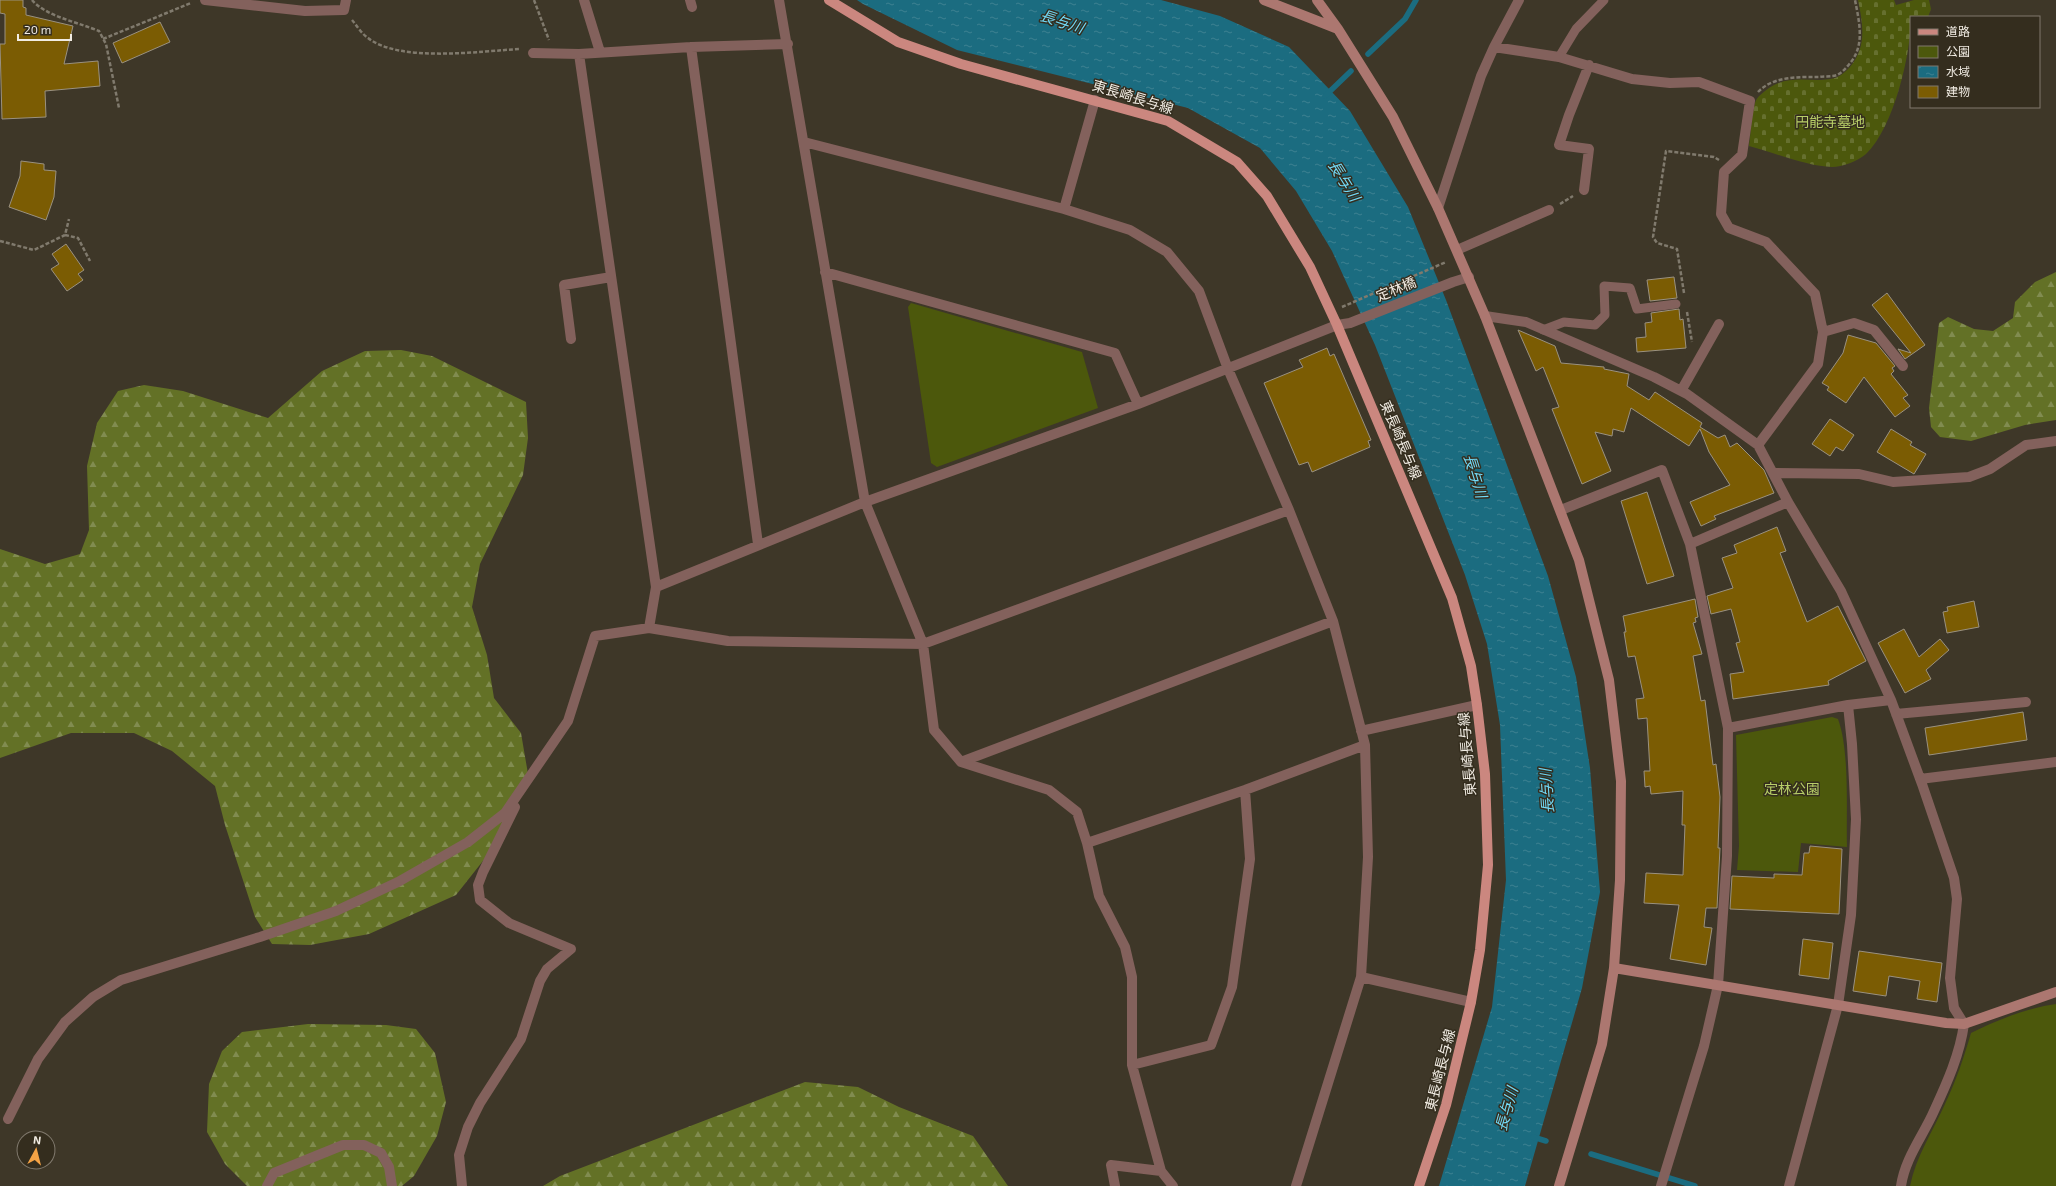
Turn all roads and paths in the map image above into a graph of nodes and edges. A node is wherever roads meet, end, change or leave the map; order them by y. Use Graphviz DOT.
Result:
graph roads {
  1 [pos="32,0"];
  2 [pos="204,0"];
  3 [pos="534,0"];
  4 [pos="584,0"];
  5 [pos="779,0"];
  6 [pos="829,0"];
  7 [pos="1264,0"];
  8 [pos="1316,0"];
  9 [pos="1519,0"];
  10 [pos="1604,0"];
  11 [pos="1855,0"];
  12 [pos="242,2"];
  13 [pos="345,5"];
  14 [pos="1338,29"];
  15 [pos="103,39"];
  16 [pos="788,44"];
  17 [pos="691,47"];
  18 [pos="1494,47"];
  19 [pos="600,52"];
  20 [pos="533,53"];
  21 [pos="554,54"];
  22 [pos="579,54"];
  23 [pos="1559,57"];
  24 [pos="1589,65"];
  25 [pos="1095,100"];
  26 [pos="1750,101"];
  27 [pos="119,108"];
  28 [pos="804,142"];
  29 [pos="1729,166"];
  30 [pos="1584,190"];
  31 [pos="1064,208"];
  32 [pos="1438,208"];
  33 [pos="1549,210"];
  34 [pos="69,219"];
  35 [pos="64,235"];
  36 [pos="0,241"];
  37 [pos="1458,253"];
  38 [pos="90,261"];
  39 [pos="825,272"];
  40 [pos="611,276"];
  41 [pos="1468,277"];
  42 [pos="1685,298"];
  43 [pos="1676,304"];
  44 [pos="1686,305"];
  45 [pos="1331,312"];
  46 [pos="1485,316"];
  47 [pos="1719,324"];
  48 [pos="1337,325"];
  49 [pos="1543,330"];
  50 [pos="1823,332"];
  51 [pos="571,339"];
  52 [pos="1692,343"];
  53 [pos="1903,366"];
  54 [pos="1228,369"];
  55 [pos="1681,391"];
  56 [pos="1138,404"];
  57 [pos="2056,441"];
  58 [pos="1758,445"];
  59 [pos="1773,473"];
  60 [pos="865,502"];
  61 [pos="1788,502"];
  62 [pos="1289,510"];
  63 [pos="1561,510"];
  64 [pos="758,544"];
  65 [pos="1690,544"];
  66 [pos="656,587"];
  67 [pos="1333,620"];
  68 [pos="649,628"];
  69 [pos="923,644"];
  70 [pos="1891,700"];
  71 [pos="2026,702"];
  72 [pos="1477,705"];
  73 [pos="1848,705"];
  74 [pos="1896,714"];
  75 [pos="1728,728"];
  76 [pos="1361,731"];
  77 [pos="1365,745"];
  78 [pos="961,762"];
  79 [pos="2056,762"];
  80 [pos="1920,779"];
  81 [pos="527,780"];
  82 [pos="1245,790"];
  83 [pos="1087,843"];
  84 [pos="1614,968"];
  85 [pos="1361,977"];
  86 [pos="1718,985"];
  87 [pos="2056,992"];
  88 [pos="1471,1002"];
  89 [pos="1838,1005"];
  90 [pos="1964,1024"];
  91 [pos="1132,1065"];
  92 [pos="8,1119"];
  93 [pos="1161,1171"];
  94 [pos="1661,1185"];
  95 [pos="266,1186"];
  96 [pos="392,1186"];
  97 [pos="462,1186"];
  98 [pos="1115,1186"];
  99 [pos="1173,1186"];
  100 [pos="1296,1186"];
  101 [pos="1419,1186"];
  102 [pos="1558,1186"];
  103 [pos="1789,1186"];
  104 [pos="1901,1186"];
  1 -- 15 [label="path"];
  2 -- 12 [label="street"];
  2 -- 15 [label="path"];
  3 -- 21 [label="path"];
  4 -- 19 [label="street"];
  5 -- 16 [label="street"];
  6 -- 25 [label="main road, 東長崎長与線"];
  7 -- 14 [label="street"];
  8 -- 14 [label="street"];
  9 -- 18 [label="street"];
  10 -- 23 [label="lane"];
  11 -- 26 [label="path"];
  12 -- 13 [label="street"];
  13 -- 20 [label="path"];
  14 -- 32 [label="street"];
  15 -- 27 [label="path"];
  16 -- 17 [label="street"];
  16 -- 28 [label="street"];
  17 -- 19 [label="street"];
  17 -- 64 [label="street"];
  18 -- 23 [label="street"];
  18 -- 32 [label="street"];
  19 -- 22 [label="street"];
  20 -- 21 [label="street"];
  21 -- 22 [label="street"];
  22 -- 40 [label="street"];
  23 -- 24 [label="street"];
  24 -- 26 [label="street"];
  24 -- 30 [label="street"];
  25 -- 31 [label="street"];
  25 -- 45 [label="main road, 東長崎長与線"];
  26 -- 29 [label="street"];
  28 -- 31 [label="street"];
  28 -- 39 [label="street"];
  29 -- 42 [label="path"];
  29 -- 50 [label="street"];
  30 -- 33 [label="path"];
  31 -- 54 [label="street"];
  32 -- 37 [label="street"];
  33 -- 37 [label="street"];
  34 -- 35 [label="path"];
  35 -- 36 [label="path"];
  35 -- 38 [label="path"];
  37 -- 41 [label="street"];
  37 -- 45 [label="path"];
  39 -- 56 [label="street"];
  39 -- 60 [label="street"];
  40 -- 51 [label="street"];
  40 -- 66 [label="street"];
  41 -- 46 [label="street"];
  41 -- 48 [label="street, 定林橋"];
  43 -- 49 [label="lane"];
  44 -- 52 [label="path"];
  45 -- 48 [label="main road, 東長崎長与線"];
  46 -- 49 [label="street"];
  46 -- 63 [label="street"];
  47 -- 55 [label="street"];
  48 -- 54 [label="street, 定林橋"];
  48 -- 72 [label="main road, 東長崎長与線"];
  49 -- 55 [label="street"];
  50 -- 53 [label="street"];
  50 -- 58 [label="street"];
  54 -- 56 [label="street, 定林橋"];
  54 -- 62 [label="street"];
  55 -- 58 [label="street"];
  56 -- 60 [label="street, 定林橋"];
  57 -- 59 [label="street"];
  58 -- 59 [label="street"];
  59 -- 61 [label="street"];
  60 -- 64 [label="street, 定林橋"];
  60 -- 69 [label="street"];
  61 -- 65 [label="street"];
  61 -- 70 [label="street"];
  62 -- 67 [label="street"];
  62 -- 69 [label="street"];
  63 -- 65 [label="street"];
  63 -- 84 [label="street"];
  64 -- 66 [label="street, 定林橋"];
  65 -- 75 [label="street"];
  66 -- 68 [label="street"];
  67 -- 76 [label="street"];
  67 -- 78 [label="street"];
  68 -- 69 [label="street"];
  68 -- 81 [label="street"];
  69 -- 78 [label="street"];
  70 -- 73 [label="street"];
  70 -- 74 [label="street"];
  71 -- 74 [label="street"];
  72 -- 76 [label="street"];
  72 -- 88 [label="main road, 東長崎長与線"];
  73 -- 75 [label="street"];
  73 -- 89 [label="street"];
  74 -- 80 [label="street"];
  75 -- 86 [label="street"];
  76 -- 77 [label="street"];
  77 -- 82 [label="street"];
  77 -- 85 [label="street"];
  78 -- 83 [label="street"];
  79 -- 80 [label="street"];
  80 -- 90 [label="street"];
  81 -- 92 [label="street"];
  81 -- 97 [label="street"];
  82 -- 83 [label="street"];
  82 -- 91 [label="street"];
  83 -- 91 [label="street"];
  84 -- 86 [label="street"];
  84 -- 102 [label="street"];
  85 -- 88 [label="street"];
  85 -- 100 [label="street"];
  86 -- 89 [label="street"];
  86 -- 94 [label="street"];
  87 -- 90 [label="street"];
  88 -- 101 [label="main road, 東長崎長与線"];
  89 -- 90 [label="street"];
  89 -- 103 [label="street"];
  90 -- 104 [label="street"];
  91 -- 93 [label="street"];
  93 -- 98 [label="street"];
  93 -- 99 [label="street"];
  95 -- 96 [label="street"];
}
